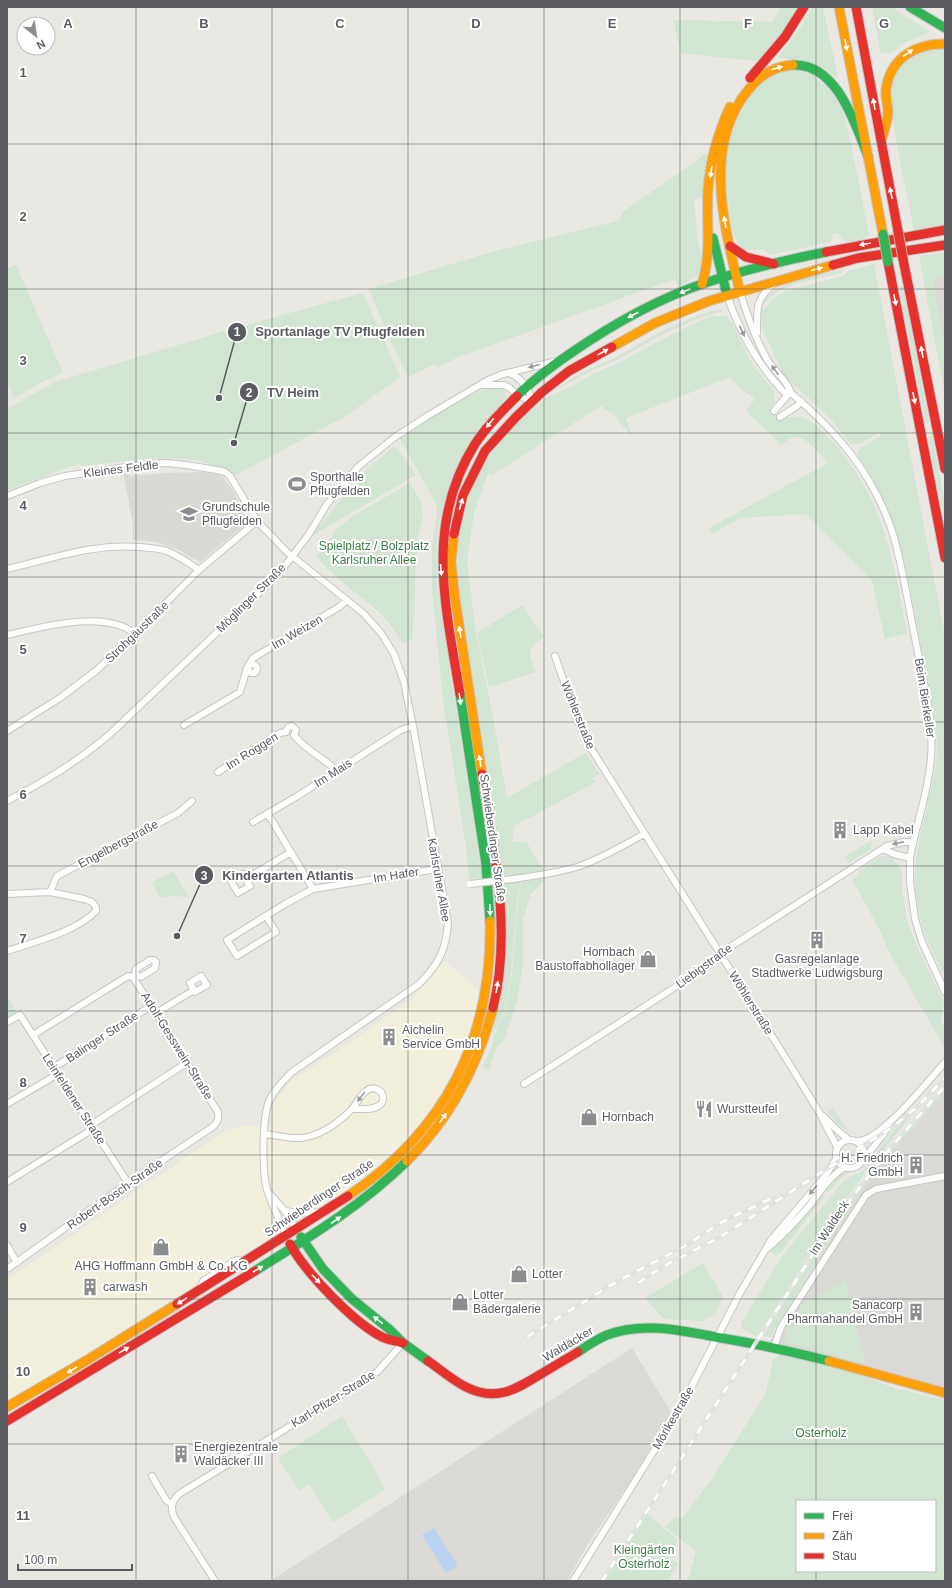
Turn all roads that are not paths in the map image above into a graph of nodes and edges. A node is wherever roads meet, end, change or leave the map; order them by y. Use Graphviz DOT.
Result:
graph roads {
  1 [pos="804,7"];
  2 [pos="839,7"];
  3 [pos="856,7"];
  4 [pos="910,7"];
  5 [pos="945,28"];
  6 [pos="945,44"];
  7 [pos="881,142"];
  8 [pos="868,156"];
  9 [pos="710,226"];
  10 [pos="945,230"];
  11 [pos="945,245"];
  12 [pos="730,246"];
  13 [pos="774,264"];
  14 [pos="736,274"];
  15 [pos="724,277"];
  16 [pos="779,280"];
  17 [pos="702,284"];
  18 [pos="740,292"];
  19 [pos="727,295"];
  20 [pos="757,337"];
  21 [pos="559,361"];
  22 [pos="509,373"];
  23 [pos="482,385"];
  24 [pos="527,386"];
  25 [pos="791,393"];
  26 [pos="517,395"];
  27 [pos="801,401"];
  28 [pos="533,402"];
  29 [pos="774,412"];
  30 [pos="780,417"];
  31 [pos="945,469"];
  32 [pos="7,496"];
  33 [pos="257,521"];
  34 [pos="292,557"];
  35 [pos="945,558"];
  36 [pos="7,569"];
  37 [pos="199,570"];
  38 [pos="347,600"];
  39 [pos="136,634"];
  40 [pos="7,635"];
  41 [pos="556,656"];
  42 [pos="184,726"];
  43 [pos="412,726"];
  44 [pos="7,731"];
  45 [pos="337,771"];
  46 [pos="218,772"];
  47 [pos="7,801"];
  48 [pos="192,801"];
  49 [pos="268,814"];
  50 [pos="253,822"];
  51 [pos="644,834"];
  52 [pos="913,842"];
  53 [pos="883,849"];
  54 [pos="291,852"];
  55 [pos="910,858"];
  56 [pos="437,868"];
  57 [pos="246,880"];
  58 [pos="469,882"];
  59 [pos="313,889"];
  60 [pos="50,892"];
  61 [pos="7,894"];
  62 [pos="266,916"];
  63 [pos="7,951"];
  64 [pos="721,955"];
  65 [pos="938,974"];
  66 [pos="945,982"];
  67 [pos="194,990"];
  68 [pos="945,992"];
  69 [pos="151,1006"];
  70 [pos="156,1013"];
  71 [pos="7,1022"];
  72 [pos="33,1036"];
  73 [pos="188,1062"];
  74 [pos="945,1062"];
  75 [pos="54,1068"];
  76 [pos="58,1074"];
  77 [pos="524,1084"];
  78 [pos="7,1104"];
  79 [pos="353,1109"];
  80 [pos="819,1112"];
  81 [pos="219,1117"];
  82 [pos="889,1124"];
  83 [pos="92,1127"];
  84 [pos="265,1134"];
  85 [pos="848,1139"];
  86 [pos="858,1141"];
  87 [pos="837,1147"];
  88 [pos="836,1159"];
  89 [pos="863,1160"];
  90 [pos="845,1167"];
  91 [pos="945,1176"];
  92 [pos="7,1182"];
  93 [pos="128,1183"];
  94 [pos="268,1192"];
  95 [pos="285,1210"];
  96 [pos="324,1211"];
  97 [pos="296,1229"];
  98 [pos="286,1236"];
  99 [pos="304,1241"];
  100 [pos="7,1245"];
  101 [pos="291,1249"];
  102 [pos="766,1251"];
  103 [pos="245,1261"];
  104 [pos="17,1263"];
  105 [pos="7,1269"];
  106 [pos="223,1275"];
  107 [pos="230,1286"];
  108 [pos="199,1290"];
  109 [pos="717,1338"];
  110 [pos="403,1343"];
  111 [pos="774,1347"];
  112 [pos="945,1393"];
  113 [pos="7,1407"];
  114 [pos="7,1421"];
  115 [pos="152,1476"];
  116 [pos="172,1504"];
  117 [pos="215,1581"];
  118 [pos="573,1581"];
  1 -- 9 [label="main road, one-way"];
  2 -- 8 [label="main road, one-way"];
  7 -- 3 [label="main road, one-way"];
  4 -- 5 [label="main road"];
  7 -- 6 [label="main road, one-way"];
  31 -- 7 [label="main road, one-way, bridge"];
  12 -- 8 [label="main road, one-way"];
  8 -- 35 [label="main road, one-way, bridge"];
  9 -- 15 [label="main road"];
  9 -- 17 [label="main road"];
  10 -- 13 [label="main road, Schwieberdinger Straße, one-way"];
  16 -- 11 [label="main road, Schwieberdinger Straße, one-way"];
  12 -- 13 [label="main road"];
  12 -- 14 [label="main road"];
  13 -- 14 [label="main road, Schwieberdinger Straße"];
  14 -- 15 [label="main road, Schwieberdinger Straße"];
  14 -- 18 [label="main road"];
  15 -- 17 [label="main road, Schwieberdinger Straße"];
  15 -- 19 [label="main road"];
  16 -- 18 [label="main road, Schwieberdinger Straße"];
  16 -- 20 [label="street"];
  17 -- 21 [label="main road, Schwieberdinger Straße, one-way"];
  18 -- 19 [label="main road, Schwieberdinger Straße"];
  18 -- 20 [label="street"];
  19 -- 25 [label="street, one-way"];
  28 -- 19 [label="main road, Schwieberdinger Straße, one-way"];
  25 -- 20 [label="street, one-way"];
  21 -- 22 [label="street, Möglinger Straße, one-way"];
  21 -- 24 [label="main road, Schwieberdinger Straße"];
  22 -- 23 [label="street, Möglinger Straße"];
  22 -- 24 [label="street"];
  23 -- 26 [label="street, Möglinger Straße"];
  23 -- 34 [label="street, Möglinger Straße"];
  24 -- 26 [label="main road, Schwieberdinger Straße"];
  24 -- 28 [label="street"];
  25 -- 27 [label="street, Beim Bierkeller"];
  25 -- 29 [label="street"];
  26 -- 28 [label="street, Möglinger Straße"];
  26 -- 96 [label="main road, Schwieberdinger Straße, one-way"];
  27 -- 30 [label="street"];
  27 -- 52 [label="street, Beim Bierkeller"];
  99 -- 28 [label="main road, Schwieberdinger Straße, one-way"];
  32 -- 33 [label="street, Kleines Feldle"];
  33 -- 34 [label="street, Kleines Feldle"];
  33 -- 37 [label="street, Strohgäustraße"];
  34 -- 38 [label="street, Karlsruher Allee"];
  34 -- 47 [label="street, Möglinger Straße"];
  36 -- 37 [label="street"];
  37 -- 39 [label="street, Strohgäustraße"];
  38 -- 42 [label="street, Im Weizen"];
  38 -- 43 [label="street, Karlsruher Allee"];
  39 -- 40 [label="street"];
  39 -- 44 [label="street, Strohgäustraße"];
  41 -- 51 [label="street, Wöhlerstraße"];
  43 -- 45 [label="street, Im Mais"];
  43 -- 56 [label="street, Karlsruher Allee"];
  45 -- 46 [label="street, Im Roggen"];
  45 -- 49 [label="street, Im Mais"];
  48 -- 60 [label="street, Engelbergstraße"];
  49 -- 50 [label="street, Im Mais"];
  49 -- 54 [label="street"];
  51 -- 58 [label="street, bridge"];
  51 -- 64 [label="street, Wöhlerstraße"];
  52 -- 53 [label="street, Liebigstraße, one-way"];
  52 -- 55 [label="street, Beim Bierkeller"];
  53 -- 55 [label="street"];
  53 -- 64 [label="street, Liebigstraße"];
  54 -- 57 [label="street"];
  54 -- 59 [label="street"];
  55 -- 65 [label="street, Beim Bierkeller"];
  56 -- 59 [label="street, Im Hafer"];
  56 -- 84 [label="street, Karlsruher Allee"];
  59 -- 62 [label="street, Im Hafer"];
  60 -- 61 [label="street"];
  60 -- 63 [label="street"];
  62 -- 62 [label="street, Im Hafer"];
  64 -- 77 [label="street, Liebigstraße"];
  64 -- 80 [label="street, Wöhlerstraße"];
  65 -- 66 [label="street, Beim Bierkeller"];
  65 -- 68 [label="street, Beim Bierkeller"];
  67 -- 70 [label="street, Balinger Straße"];
  69 -- 70 [label="street, Adolf-Gesswein-Straße"];
  69 -- 72 [label="street, Adolf-Gesswein-Straße"];
  69 -- 75 [label="street, Balinger Straße"];
  70 -- 73 [label="street, Adolf-Gesswein-Straße"];
  71 -- 72 [label="street, Leinfeldener Straße"];
  72 -- 75 [label="street, Leinfeldener Straße"];
  73 -- 81 [label="street, Adolf-Gesswein-Straße"];
  73 -- 83 [label="street"];
  74 -- 82 [label="street, Mörikestraße"];
  75 -- 76 [label="street, Leinfeldener Straße"];
  76 -- 78 [label="street, Balinger Straße"];
  76 -- 83 [label="street, Leinfeldener Straße"];
  79 -- 79 [label="street, one-way"];
  79 -- 84 [label="street"];
  80 -- 85 [label="street, Wöhlerstraße"];
  80 -- 87 [label="street, Wöhlerstraße"];
  81 -- 93 [label="street, Robert-Bosch-Straße"];
  82 -- 86 [label="street, Mörikestraße"];
  82 -- 89 [label="street, Mörikestraße"];
  83 -- 92 [label="street"];
  83 -- 93 [label="street, Leinfeldener Straße"];
  84 -- 94 [label="street, Karlsruher Allee"];
  85 -- 86 [label="street"];
  85 -- 87 [label="street"];
  86 -- 89 [label="street"];
  87 -- 88 [label="street, Mörikestraße"];
  88 -- 90 [label="street"];
  88 -- 102 [label="street, Mörikestraße, one-way"];
  89 -- 90 [label="street, Mörikestraße"];
  90 -- 102 [label="street, Mörikestraße"];
  91 -- 111 [label="street, Im Waldeck"];
  93 -- 104 [label="street, Robert-Bosch-Straße"];
  94 -- 95 [label="street"];
  94 -- 98 [label="street, Waldäcker"];
  95 -- 96 [label="street"];
  95 -- 97 [label="street"];
  96 -- 97 [label="main road, Schwieberdinger Straße"];
  97 -- 98 [label="main road, Schwieberdinger Straße"];
  97 -- 99 [label="main road, Waldäcker"];
  98 -- 101 [label="main road, Waldäcker"];
  98 -- 103 [label="main road, Schwieberdinger Straße"];
  99 -- 101 [label="main road, Schwieberdinger Straße"];
  110 -- 99 [label="main road, Waldäcker, one-way"];
  100 -- 104 [label="street"];
  107 -- 101 [label="main road, Schwieberdinger Straße, one-way"];
  101 -- 110 [label="main road, Waldäcker, one-way"];
  102 -- 109 [label="street, Mörikestraße"];
  103 -- 106 [label="main road, Schwieberdinger Straße"];
  103 -- 108 [label="street"];
  104 -- 105 [label="street, Robert-Bosch-Straße"];
  106 -- 107 [label="main road"];
  106 -- 108 [label="main road, Schwieberdinger Straße"];
  114 -- 107 [label="main road, Schwieberdinger Straße, one-way"];
  108 -- 113 [label="main road, Schwieberdinger Straße, one-way"];
  109 -- 110 [label="main road, Waldäcker"];
  109 -- 111 [label="main road, Waldäcker"];
  109 -- 118 [label="street, Mörikestraße"];
  110 -- 116 [label="street, Karl-Pfizer-Straße"];
  111 -- 112 [label="main road"];
  115 -- 116 [label="street"];
  116 -- 117 [label="street"];
}
